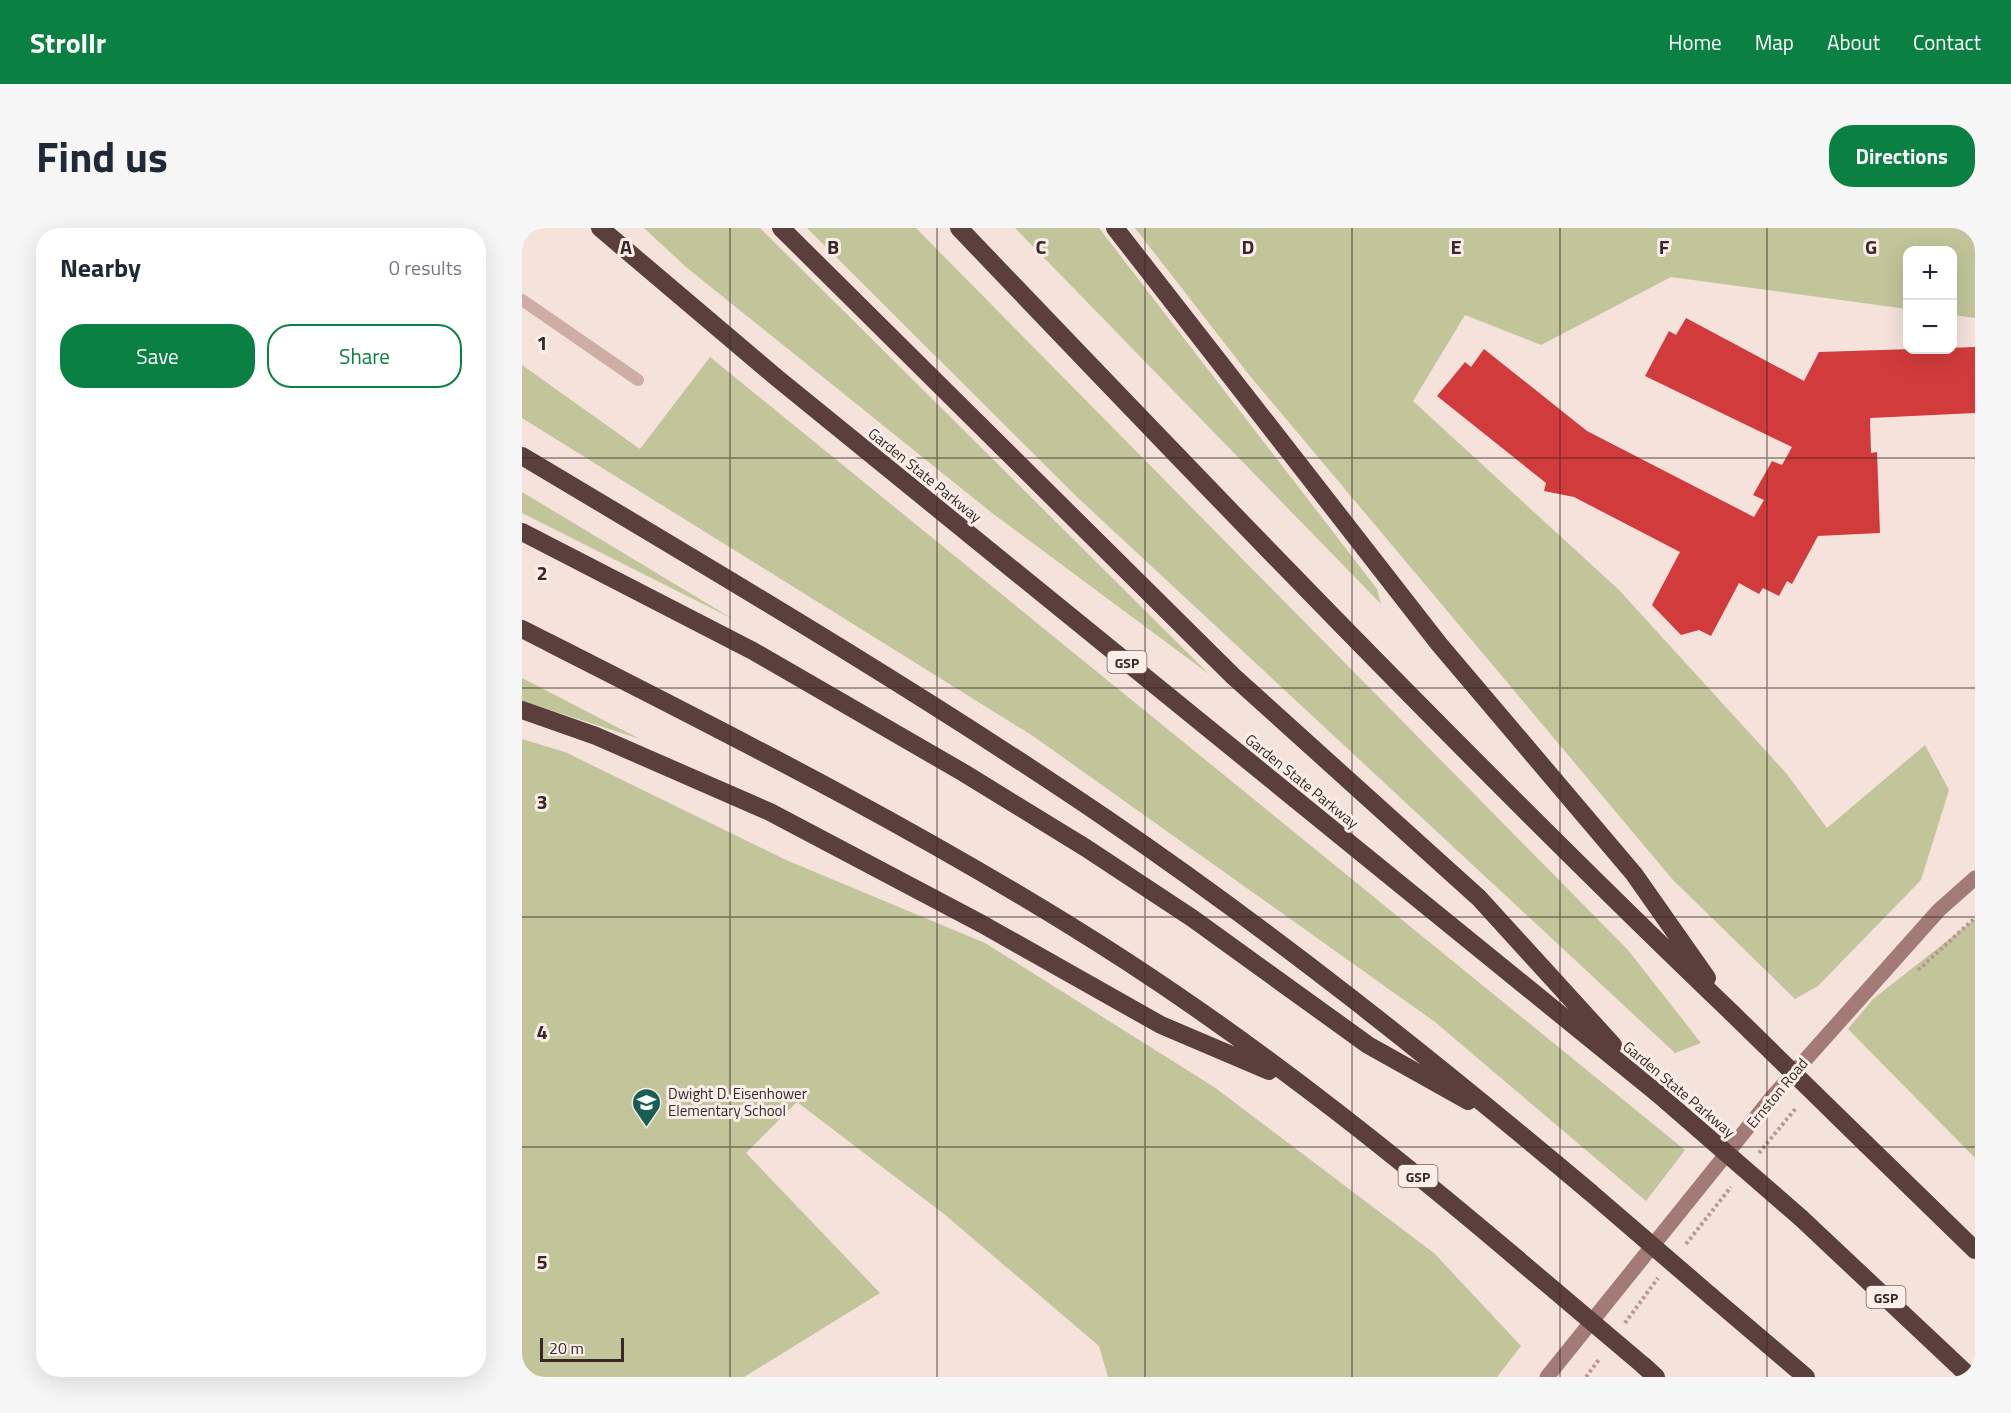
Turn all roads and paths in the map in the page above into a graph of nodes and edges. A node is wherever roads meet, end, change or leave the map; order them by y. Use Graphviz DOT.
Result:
graph roads {
  1 [pos="600,228"];
  2 [pos="781,228"];
  3 [pos="959,228"];
  4 [pos="1115,228"];
  5 [pos="522,300"];
  6 [pos="638,380"];
  7 [pos="522,456"];
  8 [pos="522,532"];
  9 [pos="522,629"];
  10 [pos="522,710"];
  11 [pos="1975,878"];
  12 [pos="1975,918"];
  13 [pos="1915,972"];
  14 [pos="1732,1014"];
  15 [pos="1298,1084"];
  16 [pos="1657,1092"];
  17 [pos="1797,1106"];
  18 [pos="1508,1123"];
  19 [pos="1752,1161"];
  20 [pos="1738,1179"];
  21 [pos="1975,1250"];
  22 [pos="1679,1253"];
  23 [pos="1664,1271"];
  24 [pos="1623,1325"];
  25 [pos="1605,1351"];
  26 [pos="1650,1372"];
  27 [pos="1547,1377"];
  28 [pos="1586,1377"];
  29 [pos="1806,1377"];
  30 [pos="1970,1377"];
  1 -- 16 [label="highway, Garden State Parkway / GSP"];
  2 -- 16 [label="highway"];
  3 -- 14 [label="highway"];
  4 -- 14 [label="highway"];
  5 -- 6 [label="lane"];
  7 -- 18 [label="highway"];
  8 -- 18 [label="highway"];
  9 -- 15 [label="highway, GSP"];
  10 -- 15 [label="highway"];
  11 -- 27 [label="street, Ernston Road"];
  12 -- 13 [label="path"];
  14 -- 21 [label="highway, bridge"];
  15 -- 26 [label="highway, GSP, bridge"];
  16 -- 30 [label="highway, Garden State Parkway / GSP, bridge"];
  17 -- 19 [label="path"];
  18 -- 29 [label="highway, bridge"];
  20 -- 22 [label="path"];
  23 -- 24 [label="path"];
  25 -- 28 [label="path"];
}
